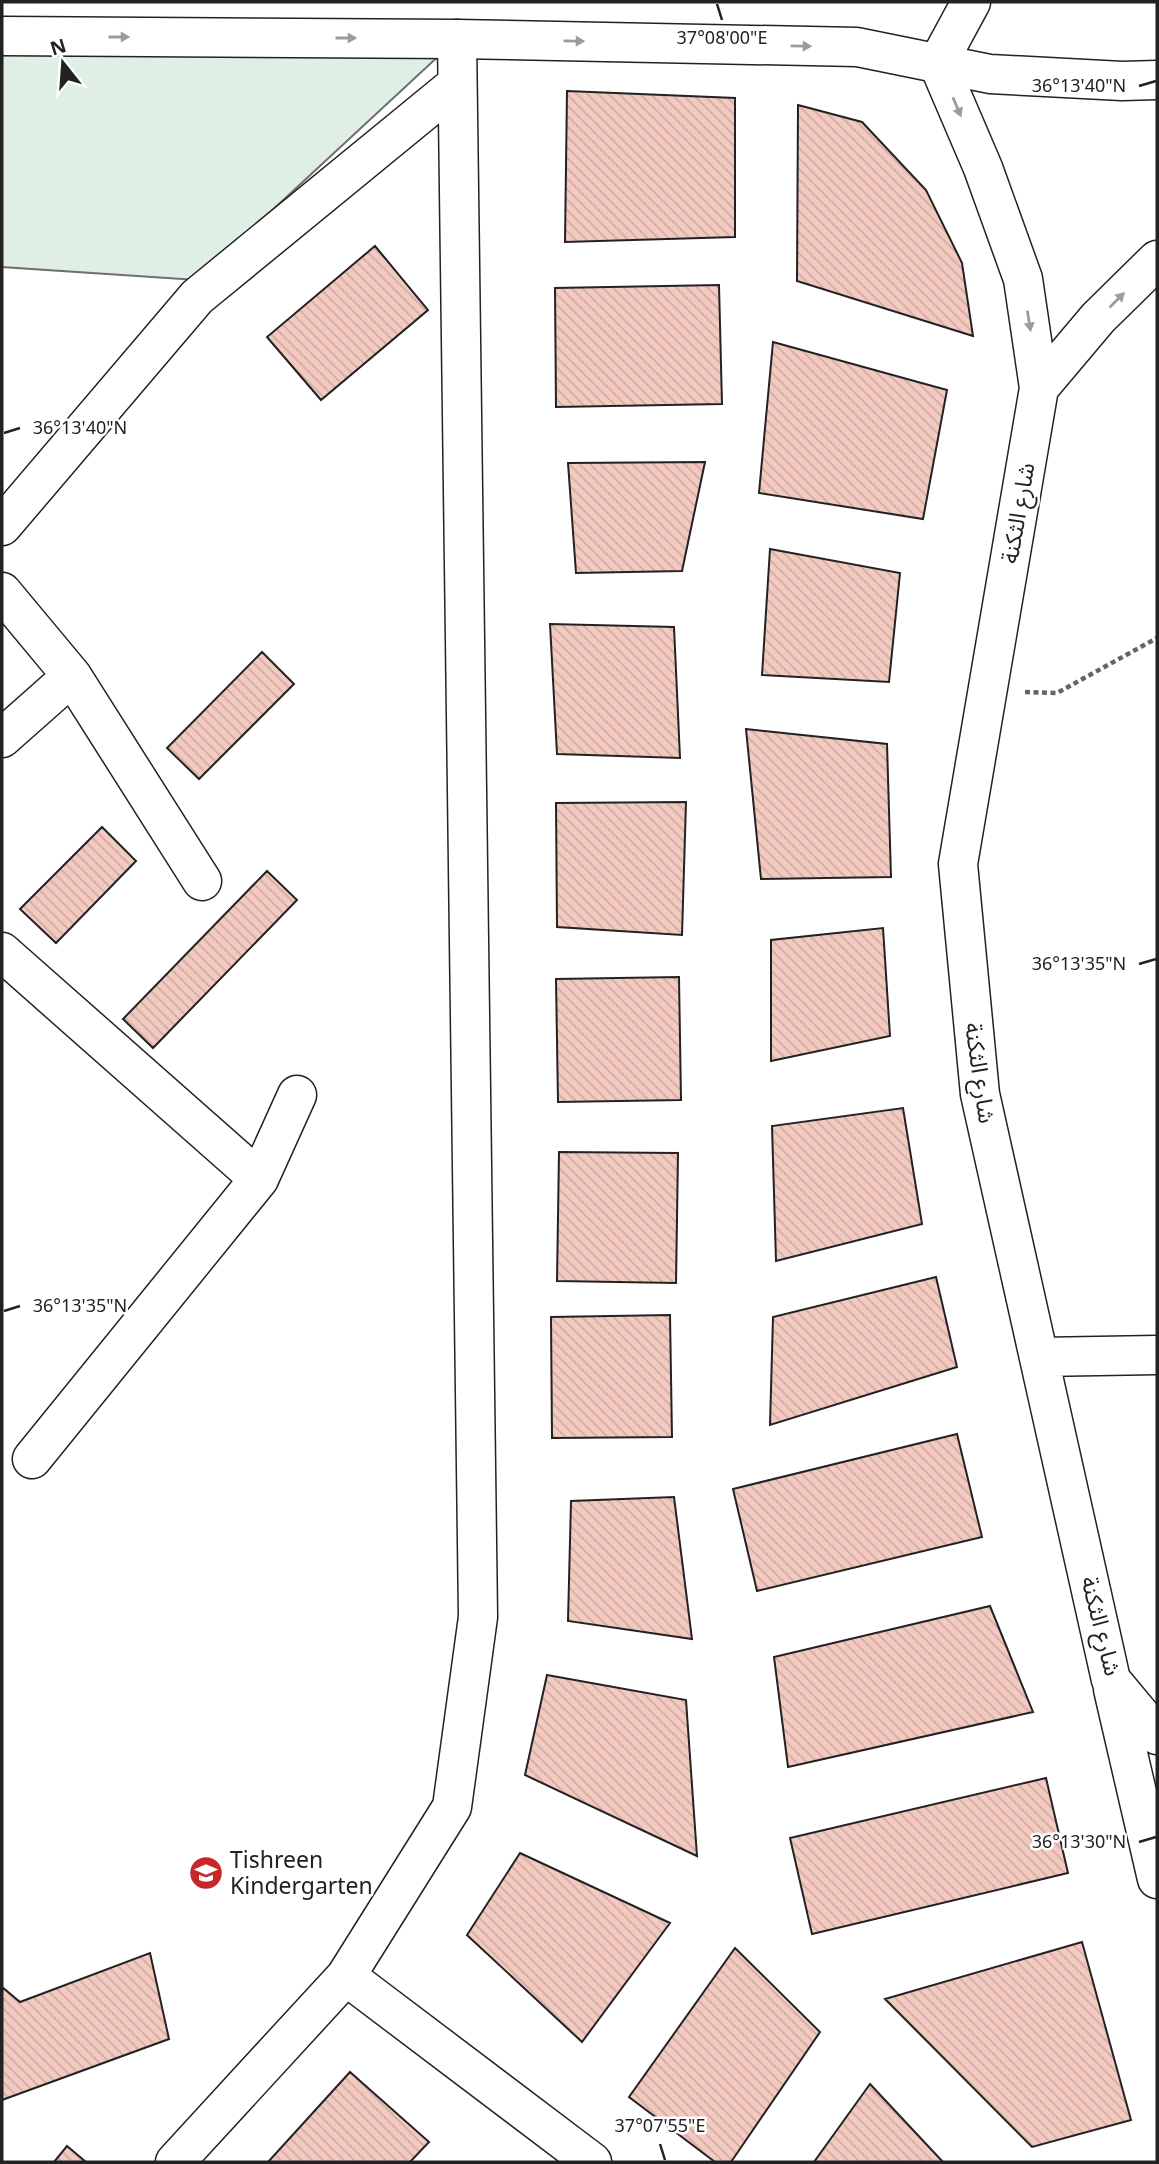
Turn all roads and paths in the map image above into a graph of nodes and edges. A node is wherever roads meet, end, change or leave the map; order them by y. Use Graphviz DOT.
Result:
graph roads {
  1 [pos="971,2"];
  2 [pos="2,36"];
  3 [pos="457,39"];
  4 [pos="938,62"];
  5 [pos="1157,80"];
  6 [pos="457,84"];
  7 [pos="1157,260"];
  8 [pos="1039,388"];
  9 [pos="2,526"];
  10 [pos="2,592"];
  11 [pos="1157,638"];
  12 [pos="72,676"];
  13 [pos="988,690"];
  14 [pos="2,738"];
  15 [pos="202,881"];
  16 [pos="2,952"];
  17 [pos="297,1095"];
  18 [pos="259,1179"];
  19 [pos="1157,1355"];
  20 [pos="1039,1357"];
  21 [pos="32,1459"];
  22 [pos="1111,1680"];
  23 [pos="1157,1735"];
  24 [pos="1157,1879"];
  25 [pos="346,1976"];
  26 [pos="175,2162"];
  27 [pos="592,2162"];
  1 -- 4 [label="street"];
  2 -- 3 [label="street, one-way"];
  3 -- 4 [label="street, one-way"];
  3 -- 6 [label="street"];
  4 -- 5 [label="street"];
  4 -- 8 [label="street, one-way"];
  6 -- 9 [label="street"];
  6 -- 25 [label="street"];
  8 -- 7 [label="street, one-way"];
  8 -- 13 [label="street, شارع الثكنة"];
  10 -- 12 [label="street"];
  11 -- 13 [label="path"];
  12 -- 14 [label="street"];
  12 -- 15 [label="street"];
  13 -- 20 [label="street, شارع الثكنة"];
  16 -- 18 [label="street"];
  17 -- 18 [label="street"];
  18 -- 21 [label="street"];
  19 -- 20 [label="street"];
  20 -- 22 [label="street, شارع الثكنة"];
  22 -- 23 [label="street, شارع الثكنة"];
  22 -- 24 [label="street"];
  25 -- 26 [label="street"];
  25 -- 27 [label="street"];
}
